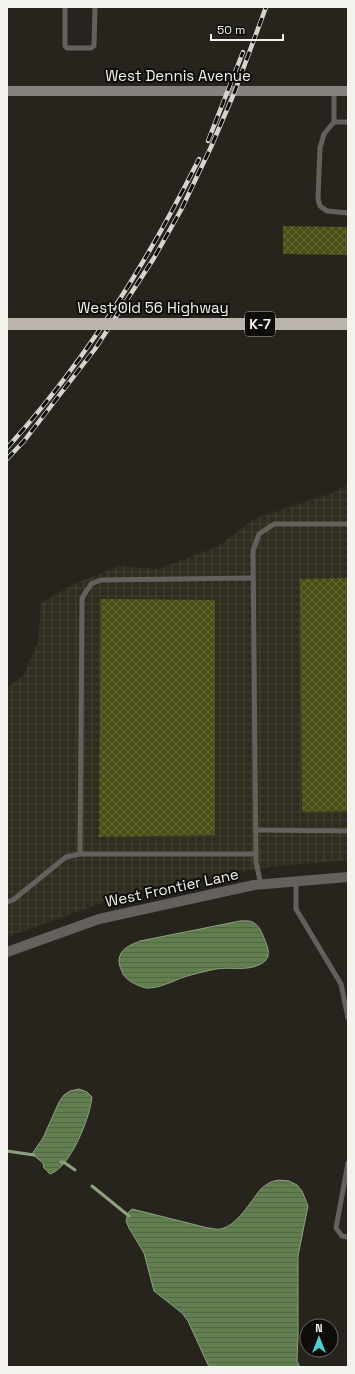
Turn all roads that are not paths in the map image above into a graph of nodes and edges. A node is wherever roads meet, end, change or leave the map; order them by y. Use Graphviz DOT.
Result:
graph roads {
  1 [pos="65,7"];
  2 [pos="94,7"];
  3 [pos="7,91"];
  4 [pos="334,91"];
  5 [pos="348,91"];
  6 [pos="334,122"];
  7 [pos="348,122"];
  8 [pos="348,212"];
  9 [pos="7,324"];
  10 [pos="348,324"];
  11 [pos="348,524"];
  12 [pos="254,578"];
  13 [pos="256,830"];
  14 [pos="348,831"];
  15 [pos="80,854"];
  16 [pos="256,854"];
  17 [pos="348,877"];
  18 [pos="296,882"];
  19 [pos="261,885"];
  20 [pos="7,902"];
  21 [pos="7,952"];
  22 [pos="348,1018"];
  23 [pos="348,1163"];
  24 [pos="348,1236"];
  1 -- 2 [label="lane"];
  3 -- 4 [label="street, West Dennis Avenue"];
  4 -- 5 [label="street, West Dennis Avenue"];
  4 -- 6 [label="lane"];
  6 -- 7 [label="lane"];
  6 -- 8 [label="lane"];
  9 -- 10 [label="highway, West Old 56 Highway / K-7, bridge"];
  11 -- 12 [label="lane"];
  12 -- 13 [label="lane"];
  12 -- 15 [label="lane"];
  13 -- 14 [label="lane"];
  13 -- 16 [label="lane"];
  15 -- 16 [label="lane"];
  15 -- 20 [label="lane"];
  16 -- 19 [label="lane"];
  17 -- 18 [label="street, West Frontier Lane"];
  18 -- 19 [label="street, West Frontier Lane"];
  18 -- 22 [label="lane"];
  19 -- 21 [label="street, West Frontier Lane"];
  23 -- 24 [label="lane"];
}
